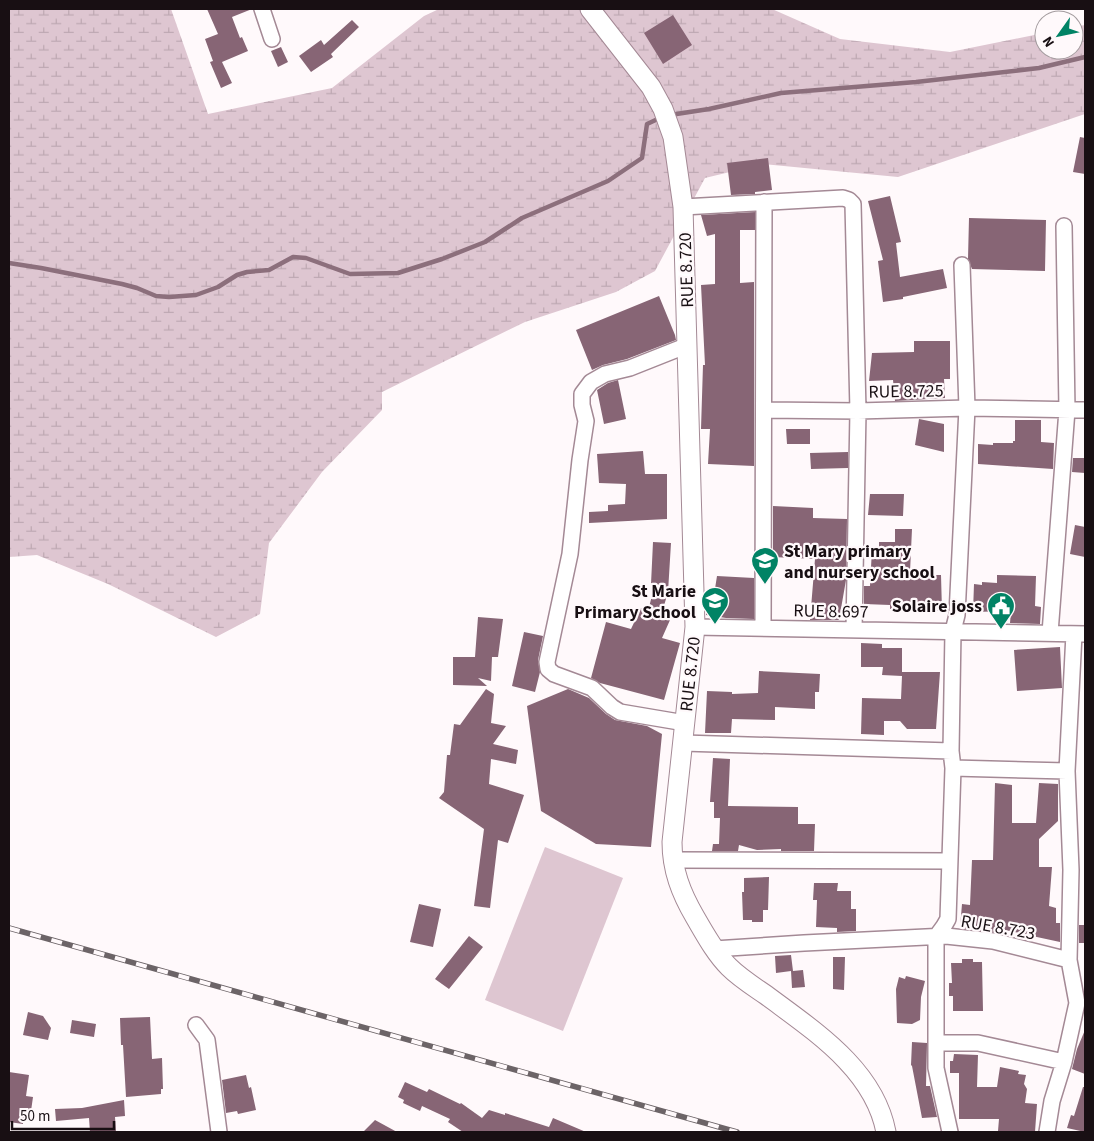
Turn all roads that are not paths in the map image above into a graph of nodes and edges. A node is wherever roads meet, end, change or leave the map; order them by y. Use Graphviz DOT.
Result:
graph roads {
  1 [pos="262,9"];
  2 [pos="590,9"];
  3 [pos="272,38"];
  4 [pos="764,202"];
  5 [pos="684,207"];
  6 [pos="1064,226"];
  7 [pos="962,265"];
  8 [pos="688,345"];
  9 [pos="967,408"];
  10 [pos="764,410"];
  11 [pos="1067,410"];
  12 [pos="1085,410"];
  13 [pos="858,411"];
  14 [pos="695,627"];
  15 [pos="763,628"];
  16 [pos="854,630"];
  17 [pos="953,631"];
  18 [pos="1050,633"];
  19 [pos="1079,634"];
  20 [pos="685,723"];
  21 [pos="684,742"];
  22 [pos="951,751"];
  23 [pos="953,768"];
  24 [pos="1067,771"];
  25 [pos="672,860"];
  26 [pos="950,861"];
  27 [pos="936,937"];
  28 [pos="714,949"];
  29 [pos="1069,960"];
  30 [pos="196,1025"];
  31 [pos="936,1043"];
  32 [pos="1064,1062"];
  33 [pos="218,1132"];
  34 [pos="886,1132"];
  35 [pos="950,1132"];
  36 [pos="1047,1132"];
  1 -- 3 [label="street"];
  2 -- 5 [label="main road, RUE 8.720"];
  4 -- 5 [label="street"];
  4 -- 10 [label="street"];
  4 -- 13 [label="street"];
  5 -- 8 [label="main road, RUE 8.720"];
  6 -- 11 [label="street"];
  7 -- 9 [label="street"];
  8 -- 14 [label="main road, RUE 8.720"];
  8 -- 20 [label="street"];
  9 -- 11 [label="street, RUE 8.725"];
  9 -- 13 [label="street, RUE 8.725"];
  9 -- 17 [label="street"];
  10 -- 13 [label="street"];
  10 -- 15 [label="street"];
  11 -- 12 [label="street, RUE 8.725"];
  11 -- 18 [label="street"];
  13 -- 16 [label="street, RUE 8.725"];
  14 -- 15 [label="street, RUE 8.697"];
  14 -- 20 [label="main road, RUE 8.720"];
  15 -- 16 [label="street, RUE 8.697"];
  16 -- 17 [label="street, RUE 8.697"];
  17 -- 18 [label="street, RUE 8.697"];
  17 -- 22 [label="street"];
  18 -- 19 [label="street, RUE 8.697"];
  19 -- 24 [label="street"];
  20 -- 21 [label="main road, RUE 8.720"];
  21 -- 22 [label="street"];
  21 -- 25 [label="main road, RUE 8.720"];
  22 -- 23 [label="street"];
  23 -- 24 [label="street"];
  23 -- 26 [label="street"];
  24 -- 29 [label="street"];
  25 -- 26 [label="street"];
  25 -- 28 [label="main road, RUE 8.720"];
  26 -- 27 [label="street"];
  27 -- 28 [label="street, RUE 8.723"];
  27 -- 29 [label="street, RUE 8.723"];
  27 -- 31 [label="street"];
  28 -- 34 [label="main road, RUE 8.720"];
  29 -- 32 [label="street"];
  30 -- 33 [label="street"];
  31 -- 32 [label="street"];
  31 -- 35 [label="street"];
  32 -- 36 [label="street"];
}
